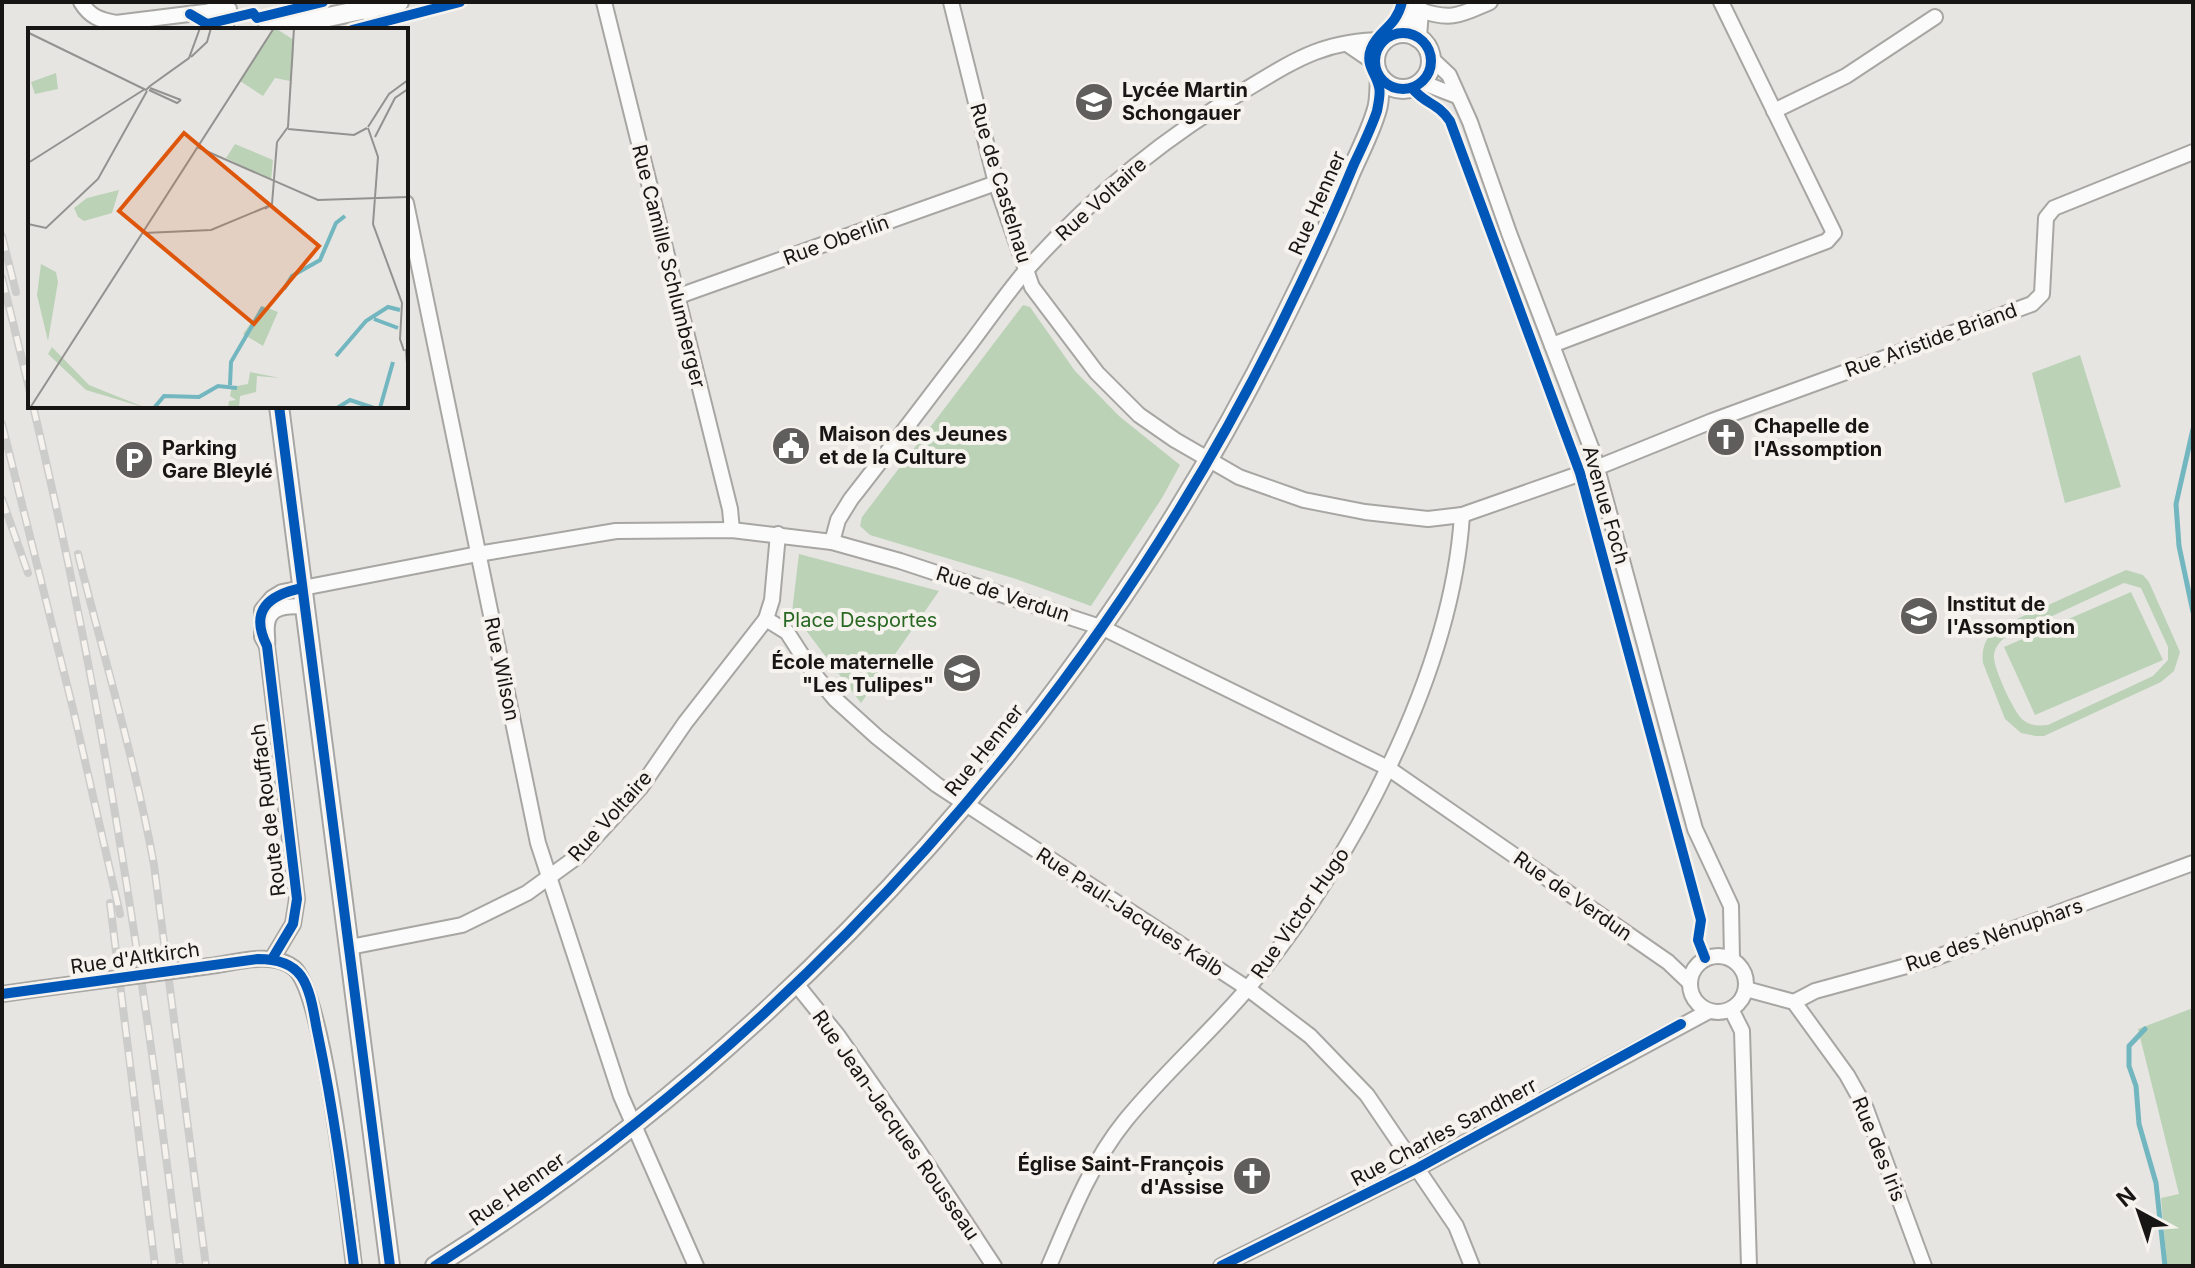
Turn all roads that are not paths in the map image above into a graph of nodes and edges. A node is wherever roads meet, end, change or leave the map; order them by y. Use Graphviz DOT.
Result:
graph roads {
  1 [pos="81,2"];
  2 [pos="399,2"];
  3 [pos="604,2"];
  4 [pos="951,2"];
  5 [pos="1490,2"];
  6 [pos="1721,2"];
  7 [pos="370,5"];
  8 [pos="1414,5"];
  9 [pos="222,6"];
  10 [pos="1935,17"];
  11 [pos="225,28"];
  12 [pos="231,28"];
  13 [pos="275,28"];
  14 [pos="371,28"];
  15 [pos="1390,37"];
  16 [pos="1417,37"];
  17 [pos="1347,44"];
  18 [pos="1431,58"];
  19 [pos="1378,70"];
  20 [pos="1421,82"];
  21 [pos="1399,89"];
  22 [pos="1457,96"];
  23 [pos="1378,108"];
  24 [pos="1774,111"];
  25 [pos="2193,152"];
  26 [pos="996,183"];
  27 [pos="408,213"];
  28 [pos="1027,270"];
  29 [pos="676,297"];
  30 [pos="1552,345"];
  31 [pos="279,408"];
  32 [pos="1209,462"];
  33 [pos="1596,468"];
  34 [pos="1462,515"];
  35 [pos="732,530"];
  36 [pos="778,534"];
  37 [pos="832,542"];
  38 [pos="478,554"];
  39 [pos="303,597"];
  40 [pos="766,619"];
  41 [pos="1103,628"];
  42 [pos="1388,768"];
  43 [pos="964,804"];
  44 [pos="2193,863"];
  45 [pos="551,877"];
  46 [pos="1731,927"];
  47 [pos="350,947"];
  48 [pos="1715,955"];
  49 [pos="272,959"];
  50 [pos="1732,959"];
  51 [pos="1668,962"];
  52 [pos="1697,964"];
  53 [pos="1689,982"];
  54 [pos="797,985"];
  55 [pos="1247,988"];
  56 [pos="1746,989"];
  57 [pos="2,994"];
  58 [pos="1693,999"];
  59 [pos="1794,1002"];
  60 [pos="1731,1009"];
  61 [pos="1709,1011"];
  62 [pos="1681,1024"];
  63 [pos="634,1126"];
  64 [pos="1418,1168"];
  65 [pos="354,1266"];
  66 [pos="390,1266"];
  67 [pos="435,1266"];
  68 [pos="696,1266"];
  69 [pos="994,1266"];
  70 [pos="1049,1266"];
  71 [pos="1221,1266"];
  72 [pos="1472,1266"];
  73 [pos="1749,1266"];
  74 [pos="1924,1266"];
  1 -- 9 [label="street"];
  2 -- 7 [label="street"];
  3 -- 29 [label="street, Rue Camille Schlumberger"];
  4 -- 26 [label="street, Rue de Castelnau"];
  5 -- 8 [label="street"];
  6 -- 24 [label="street"];
  7 -- 13 [label="street"];
  7 -- 14 [label="street"];
  8 -- 15 [label="street"];
  8 -- 16 [label="street"];
  9 -- 11 [label="street"];
  9 -- 12 [label="street"];
  10 -- 24 [label="street"];
  15 -- 16 [label="street"];
  15 -- 17 [label="street, Rue Voltaire"];
  15 -- 19 [label="street"];
  16 -- 18 [label="street"];
  17 -- 19 [label="street"];
  17 -- 28 [label="street, Rue Voltaire"];
  18 -- 20 [label="street"];
  18 -- 22 [label="street, Avenue Foch"];
  19 -- 21 [label="street"];
  19 -- 23 [label="street, Rue Henner"];
  20 -- 21 [label="street"];
  20 -- 22 [label="street"];
  21 -- 23 [label="street, Rue Henner"];
  22 -- 30 [label="street, Avenue Foch"];
  23 -- 32 [label="street, Rue Henner"];
  24 -- 30 [label="street"];
  25 -- 33 [label="street, Rue Aristide Briand"];
  26 -- 28 [label="street, Rue de Castelnau"];
  26 -- 29 [label="street, Rue Oberlin"];
  27 -- 38 [label="street, Rue Wilson"];
  28 -- 32 [label="street, Rue de Castelnau"];
  28 -- 37 [label="street, Rue Voltaire"];
  29 -- 35 [label="street, Rue Camille Schlumberger"];
  30 -- 33 [label="street, Avenue Foch"];
  31 -- 39 [label="street"];
  32 -- 34 [label="street, Rue de Castelnau"];
  32 -- 41 [label="street, Rue Henner"];
  33 -- 34 [label="street, Rue de Castelnau"];
  33 -- 46 [label="street, Avenue Foch"];
  34 -- 42 [label="street, Rue Victor Hugo"];
  35 -- 36 [label="street, Rue de Verdun"];
  35 -- 38 [label="street, Rue de Verdun"];
  36 -- 37 [label="street, Rue de Verdun"];
  36 -- 40 [label="street"];
  37 -- 41 [label="street, Rue de Verdun"];
  38 -- 39 [label="street, Rue de Verdun"];
  38 -- 45 [label="street, Rue Wilson"];
  39 -- 47 [label="street"];
  39 -- 49 [label="street, Route de Rouffach"];
  40 -- 43 [label="street"];
  40 -- 45 [label="street, Rue Voltaire"];
  41 -- 42 [label="street, Rue de Verdun"];
  41 -- 43 [label="street, Rue Henner"];
  42 -- 51 [label="street, Rue de Verdun"];
  42 -- 55 [label="street, Rue Victor Hugo"];
  43 -- 54 [label="street, Rue Henner"];
  43 -- 55 [label="street, Rue Paul-Jacques Kalb"];
  44 -- 59 [label="street, Rue des Nénuphars"];
  45 -- 47 [label="street, Rue Voltaire"];
  45 -- 63 [label="street, Rue Wilson"];
  46 -- 48 [label="street"];
  46 -- 50 [label="street, Avenue Foch"];
  47 -- 66 [label="street"];
  48 -- 50 [label="street"];
  48 -- 52 [label="street"];
  49 -- 57 [label="street, Rue d'Altkirch, bridge"];
  49 -- 65 [label="street"];
  50 -- 56 [label="street"];
  51 -- 52 [label="street"];
  51 -- 53 [label="street, Rue de Verdun"];
  52 -- 53 [label="street"];
  53 -- 58 [label="street"];
  54 -- 63 [label="street, Rue Henner"];
  54 -- 69 [label="street, Rue Jean-Jacques Rousseau"];
  55 -- 64 [label="street, Rue Paul-Jacques Kalb"];
  55 -- 70 [label="street, Rue Victor Hugo"];
  56 -- 59 [label="street"];
  56 -- 60 [label="street"];
  58 -- 61 [label="street"];
  58 -- 62 [label="street"];
  59 -- 74 [label="street, Rue des Iris"];
  60 -- 61 [label="street"];
  60 -- 73 [label="street"];
  61 -- 62 [label="street, Rue Charles Sandherr"];
  62 -- 64 [label="street, Rue Charles Sandherr"];
  63 -- 67 [label="street, Rue Henner"];
  63 -- 68 [label="street, Rue Wilson"];
  64 -- 71 [label="street, Rue Charles Sandherr"];
  64 -- 72 [label="street, Rue Paul-Jacques Kalb"];
}
